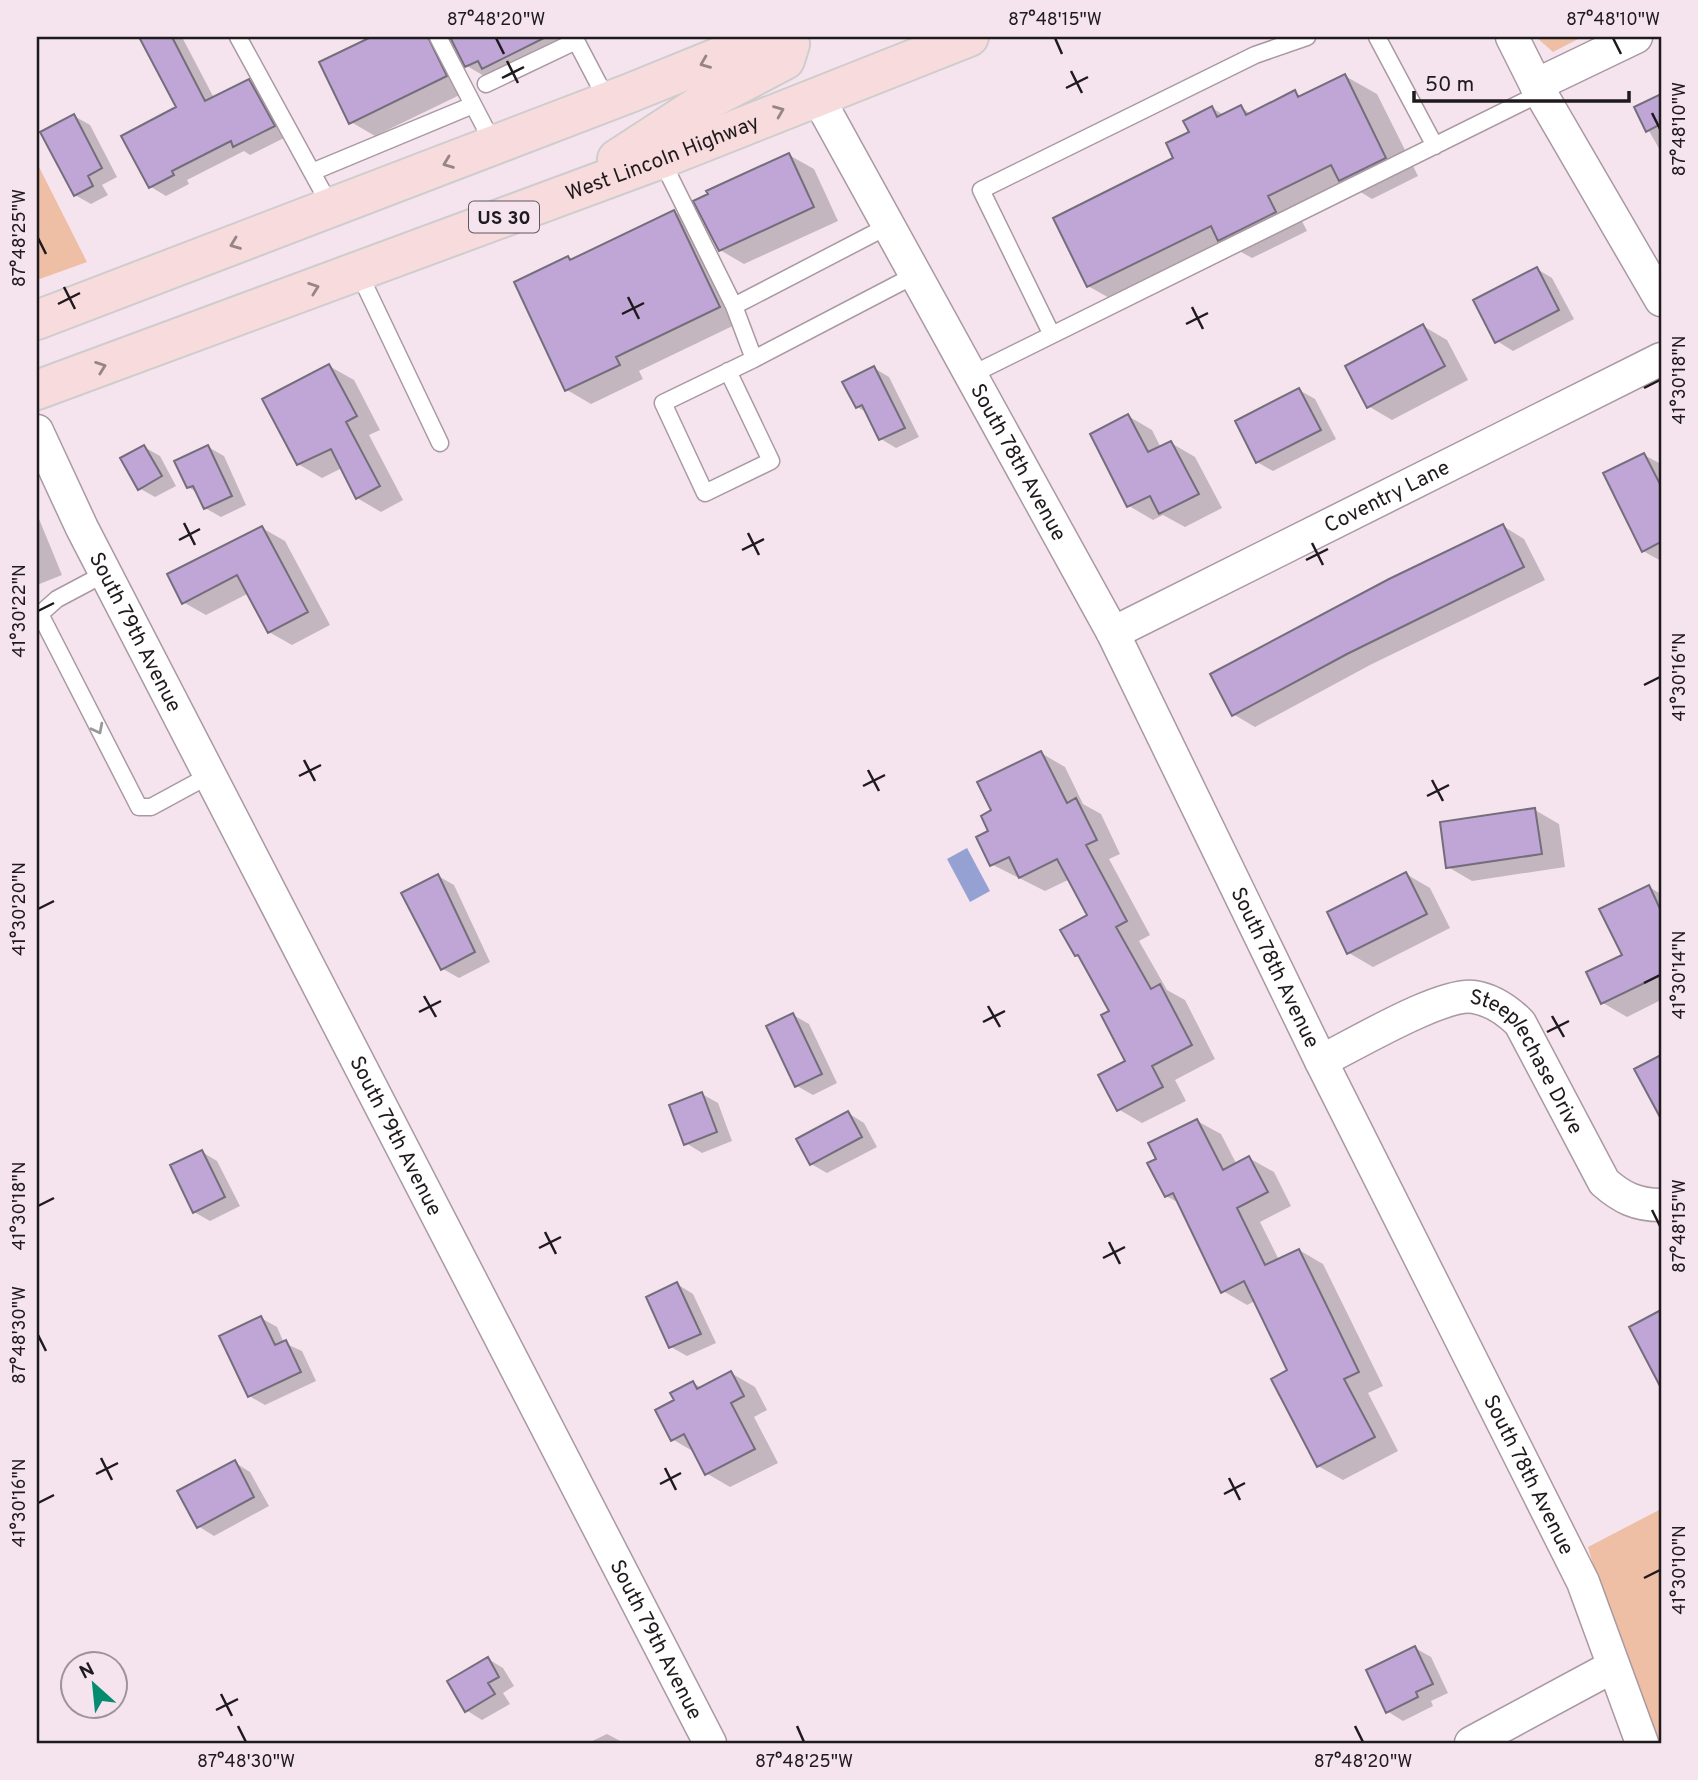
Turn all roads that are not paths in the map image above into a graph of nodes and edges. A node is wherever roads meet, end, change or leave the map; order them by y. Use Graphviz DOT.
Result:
graph roads {
  1 [pos="438,37"];
  2 [pos="768,37"];
  3 [pos="785,37"];
  4 [pos="969,37"];
  5 [pos="1307,37"];
  6 [pos="1377,37"];
  7 [pos="1512,37"];
  8 [pos="1636,37"];
  9 [pos="243,38"];
  10 [pos="575,39"];
  11 [pos="486,84"];
  12 [pos="1539,89"];
  13 [pos="817,96"];
  14 [pos="608,102"];
  15 [pos="473,105"];
  16 [pos="494,145"];
  17 [pos="1434,146"];
  18 [pos="662,159"];
  19 [pos="312,172"];
  20 [pos="560,197"];
  21 [pos="331,207"];
  22 [pos="883,217"];
  23 [pos="358,271"];
  24 [pos="915,275"];
  25 [pos="1661,300"];
  26 [pos="733,306"];
  27 [pos="37,320"];
  28 [pos="1052,335"];
  29 [pos="754,359"];
  30 [pos="1661,359"];
  31 [pos="728,371"];
  32 [pos="971,375"];
  33 [pos="37,390"];
  34 [pos="37,431"];
  35 [pos="440,443"];
  36 [pos="106,573"];
  37 [pos="1114,633"];
  38 [pos="210,775"];
  39 [pos="1321,1061"];
  40 [pos="1661,1205"];
  41 [pos="1612,1667"];
  42 [pos="710,1743"];
  43 [pos="1471,1743"];
  44 [pos="1642,1743"];
  1 -- 15 [label="lane"];
  2 -- 14 [label="main road, one-way"];
  3 -- 20 [label="main road"];
  4 -- 13 [label="main road, West Lincoln Highway / US 30"];
  5 -- 28 [label="lane"];
  6 -- 17 [label="lane"];
  7 -- 12 [label="street"];
  8 -- 12 [label="street"];
  9 -- 19 [label="lane"];
  10 -- 11 [label="lane"];
  10 -- 14 [label="lane"];
  12 -- 17 [label="lane"];
  12 -- 25 [label="street"];
  18 -- 13 [label="main road, West Lincoln Highway / US 30, one-way"];
  13 -- 22 [label="street, South 78th Avenue"];
  14 -- 16 [label="main road"];
  15 -- 16 [label="lane"];
  15 -- 19 [label="lane"];
  16 -- 21 [label="main road, one-way"];
  17 -- 28 [label="lane"];
  18 -- 20 [label="main road, West Lincoln Highway / US 30"];
  18 -- 26 [label="lane"];
  19 -- 21 [label="lane"];
  20 -- 23 [label="main road, West Lincoln Highway / US 30"];
  21 -- 27 [label="main road, one-way"];
  22 -- 24 [label="street, South 78th Avenue"];
  22 -- 26 [label="lane"];
  33 -- 23 [label="main road, West Lincoln Highway / US 30, one-way"];
  23 -- 35 [label="lane"];
  24 -- 29 [label="lane"];
  24 -- 32 [label="street, South 78th Avenue"];
  26 -- 29 [label="lane"];
  28 -- 32 [label="lane"];
  29 -- 31 [label="lane"];
  30 -- 37 [label="street, Coventry Lane"];
  31 -- 31 [label="lane"];
  32 -- 37 [label="street, South 78th Avenue"];
  34 -- 36 [label="street, South 79th Avenue"];
  36 -- 38 [label="street, South 79th Avenue"];
  36 -- 38 [label="lane, one-way"];
  37 -- 39 [label="street, South 78th Avenue"];
  38 -- 42 [label="street, South 79th Avenue"];
  39 -- 40 [label="street, Steeplechase Drive"];
  39 -- 41 [label="street, South 78th Avenue"];
  41 -- 43 [label="street"];
  41 -- 44 [label="street, South 78th Avenue"];
}
